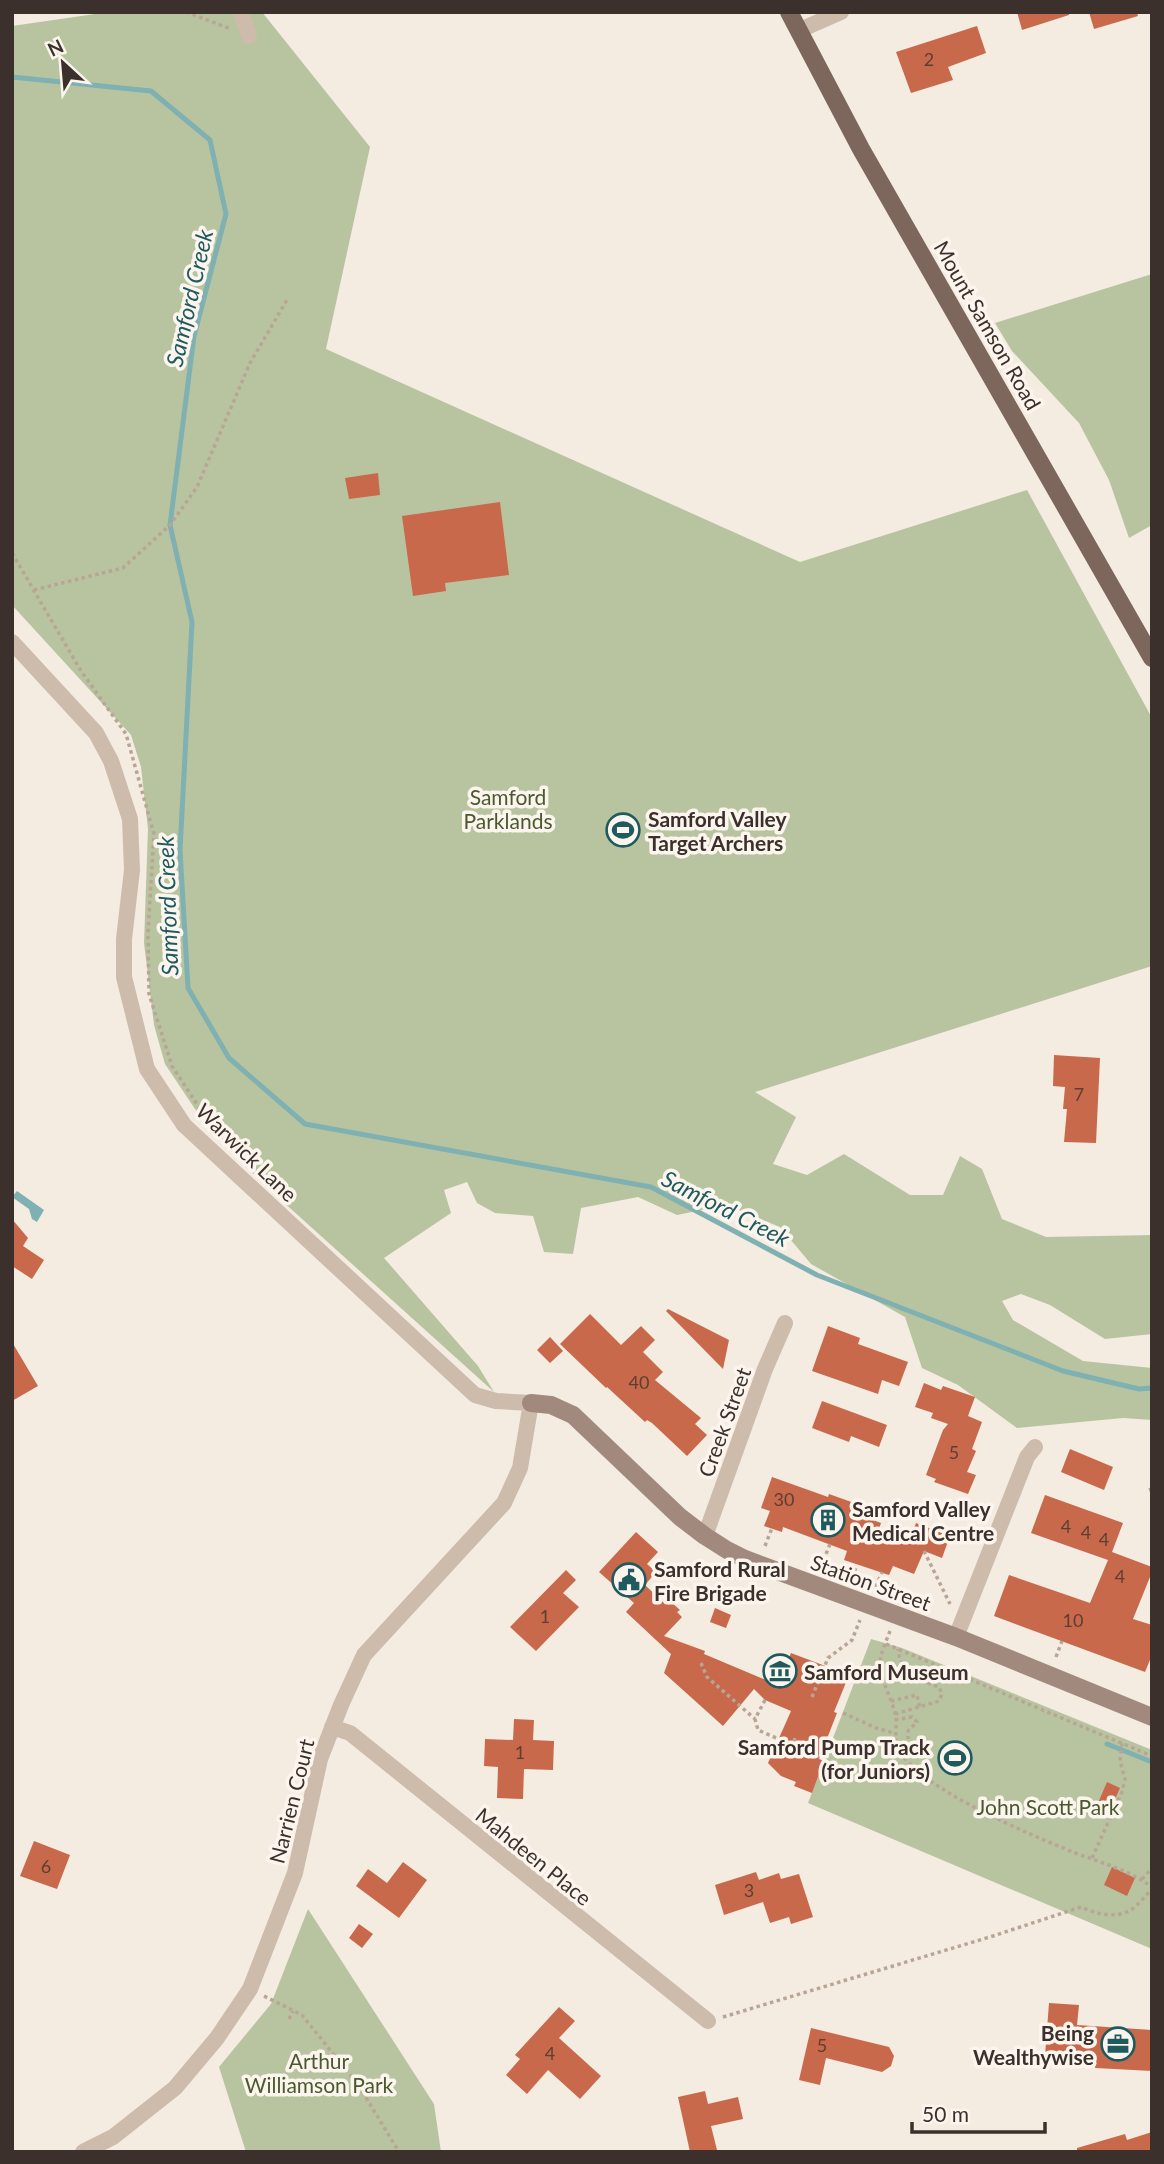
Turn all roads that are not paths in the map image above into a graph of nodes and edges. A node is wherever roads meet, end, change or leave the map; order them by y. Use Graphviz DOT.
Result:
graph roads {
  1 [pos="241,12"];
  2 [pos="789,12"];
  3 [pos="841,12"];
  4 [pos="800,30"];
  5 [pos="249,36"];
  6 [pos="12,642"];
  7 [pos="1152,658"];
  8 [pos="785,1324"];
  9 [pos="531,1402"];
  10 [pos="1035,1447"];
  11 [pos="705,1536"];
  12 [pos="956,1637"];
  13 [pos="1152,1717"];
  14 [pos="332,1727"];
  15 [pos="708,2021"];
  16 [pos="83,2152"];
  1 -- 5 [label="street"];
  2 -- 4 [label="main road, Mount Samson Road"];
  3 -- 4 [label="street"];
  4 -- 7 [label="main road, Mount Samson Road"];
  6 -- 9 [label="street, Warwick Lane"];
  8 -- 11 [label="street, Creek Street"];
  9 -- 11 [label="street, Station Street"];
  9 -- 14 [label="street, Narrien Court"];
  10 -- 12 [label="street"];
  11 -- 12 [label="street, Station Street"];
  12 -- 13 [label="street, Station Street"];
  14 -- 15 [label="street, Mahdeen Place"];
  14 -- 16 [label="street, Narrien Court"];
}
